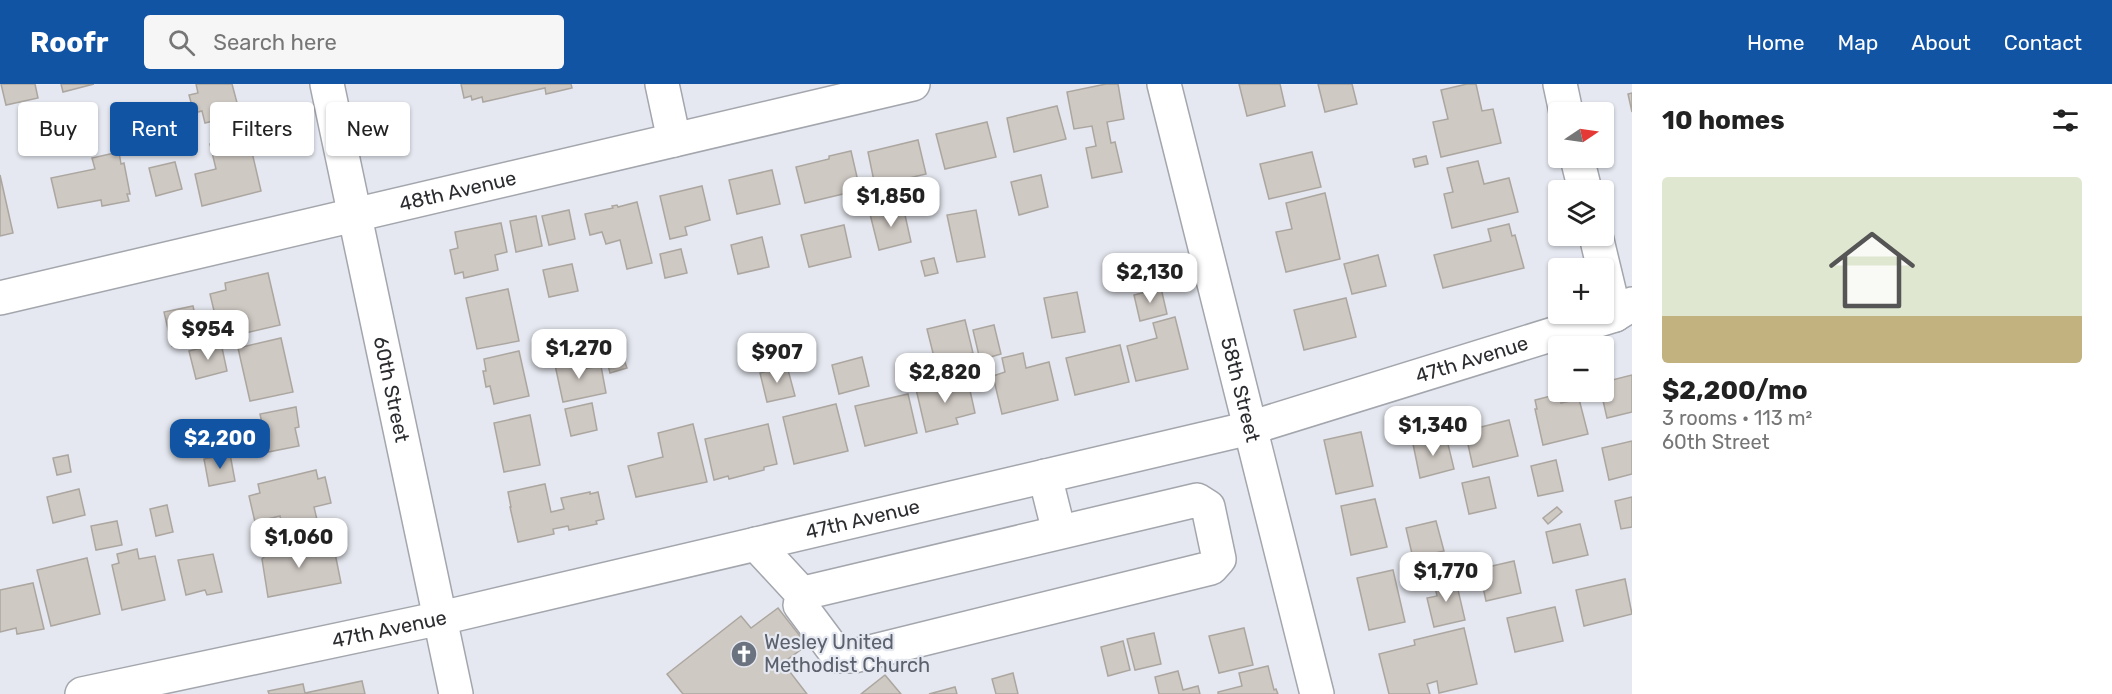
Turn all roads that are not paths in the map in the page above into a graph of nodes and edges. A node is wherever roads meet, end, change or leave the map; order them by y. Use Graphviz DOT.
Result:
graph roads {
  1 [pos="327,84"];
  2 [pos="662,84"];
  3 [pos="913,84"];
  4 [pos="1164,84"];
  5 [pos="1560,84"];
  6 [pos="1564,102"];
  7 [pos="674,140"];
  8 [pos="354,214"];
  9 [pos="1600,246"];
  10 [pos="0,298"];
  11 [pos="1623,309"];
  12 [pos="1250,428"];
  13 [pos="1045,476"];
  14 [pos="1059,532"];
  15 [pos="756,544"];
  16 [pos="805,597"];
  17 [pos="441,618"];
  18 [pos="82,694"];
  19 [pos="456,694"];
  20 [pos="1317,694"];
  1 -- 8 [label="street, 60th Street"];
  2 -- 7 [label="street"];
  3 -- 7 [label="street, 48th Avenue"];
  4 -- 12 [label="street, 58th Street"];
  5 -- 6 [label="street"];
  7 -- 8 [label="street, 48th Avenue"];
  8 -- 10 [label="street, 48th Avenue"];
  8 -- 17 [label="street, 60th Street"];
  9 -- 11 [label="street"];
  11 -- 12 [label="street, 47th Avenue"];
  12 -- 13 [label="street, 47th Avenue"];
  12 -- 20 [label="street, 58th Street"];
  13 -- 14 [label="street"];
  13 -- 15 [label="street, 47th Avenue"];
  14 -- 16 [label="street"];
  14 -- 16 [label="street"];
  15 -- 16 [label="street"];
  15 -- 17 [label="street, 47th Avenue"];
  17 -- 18 [label="street, 47th Avenue"];
  17 -- 19 [label="street, 60th Street"];
}
